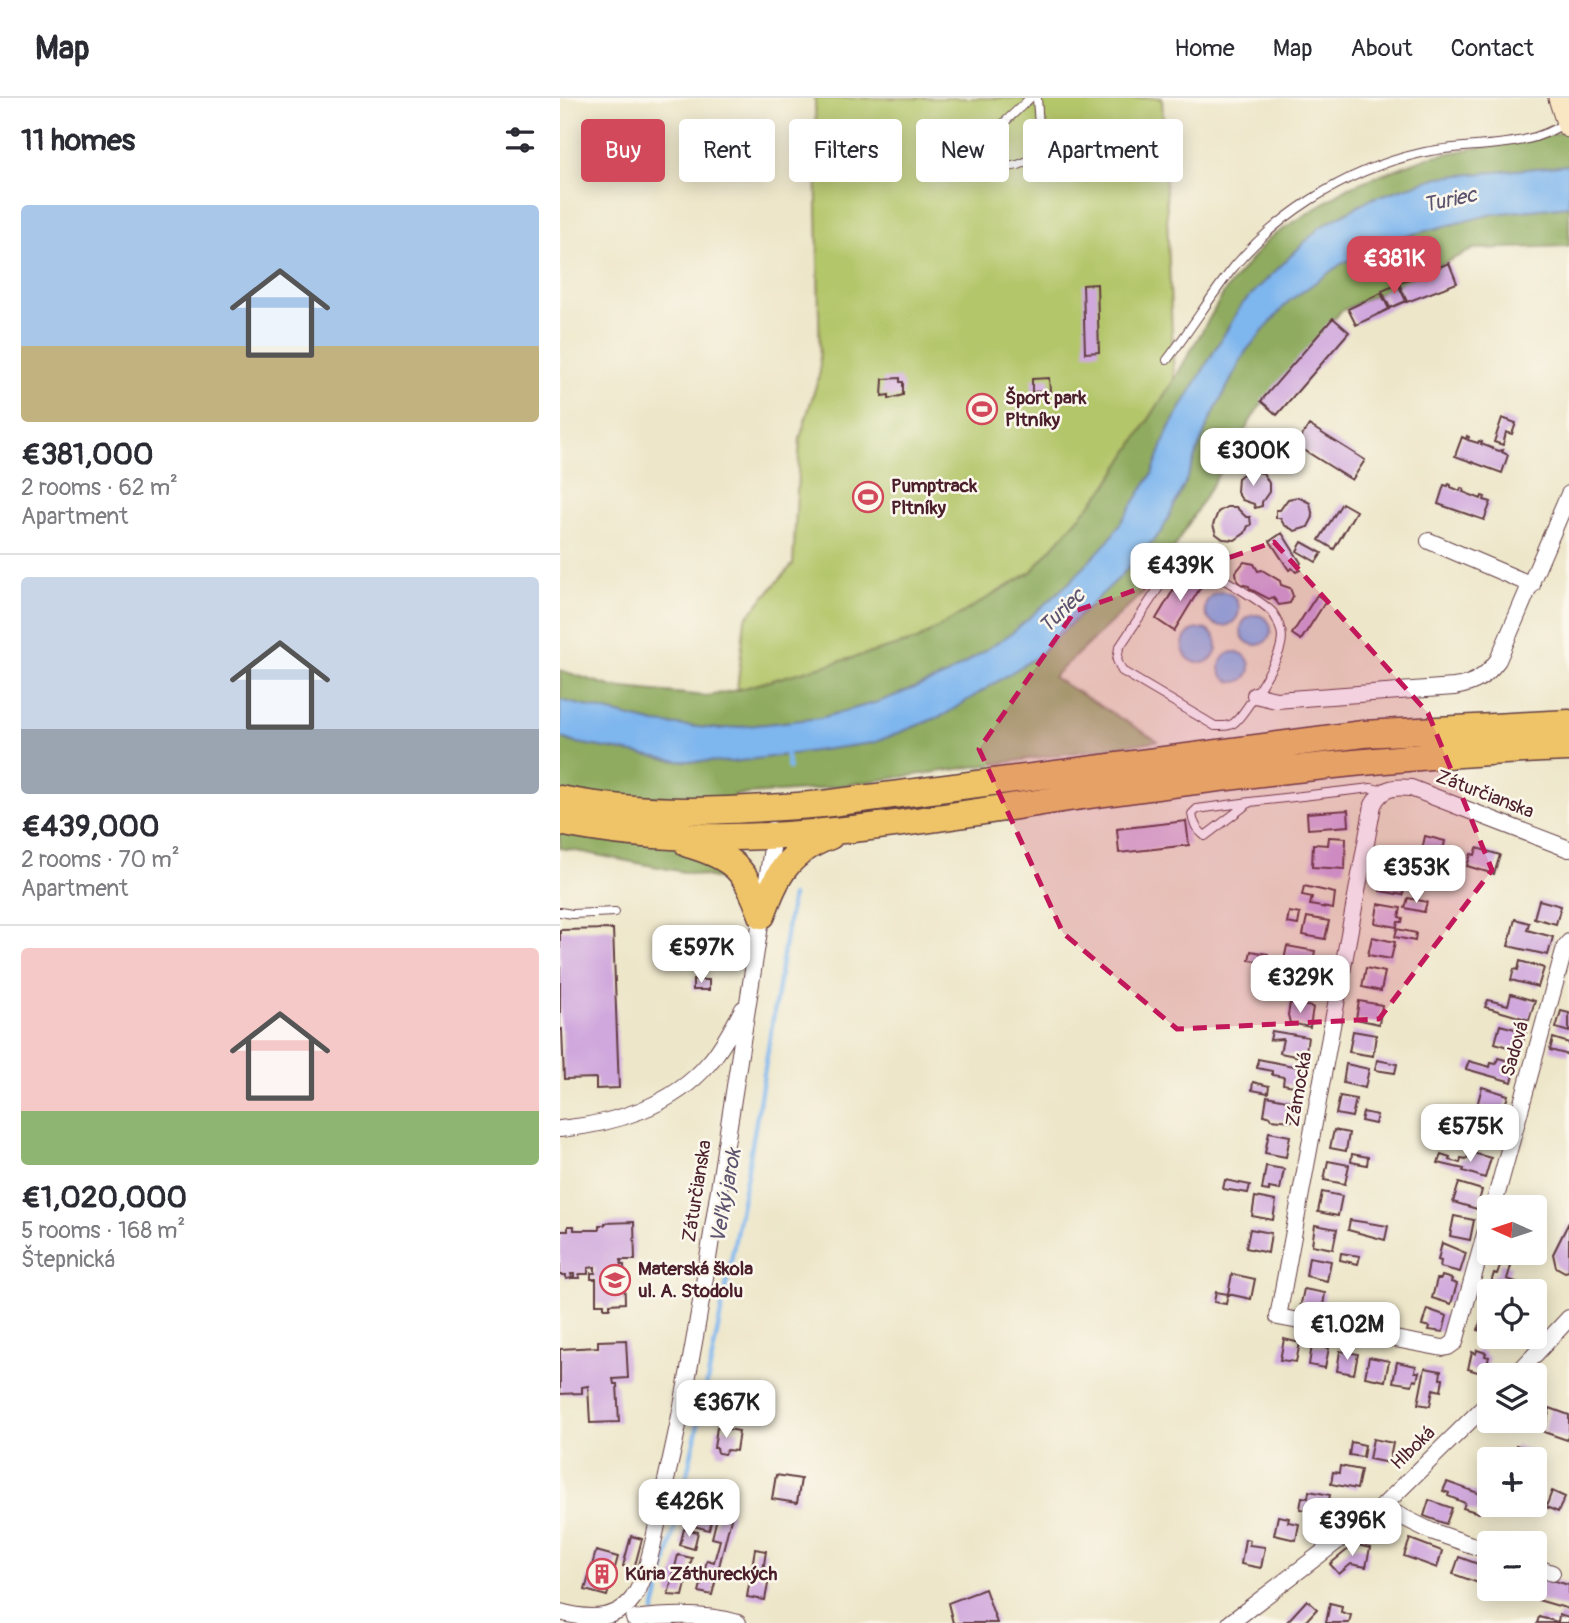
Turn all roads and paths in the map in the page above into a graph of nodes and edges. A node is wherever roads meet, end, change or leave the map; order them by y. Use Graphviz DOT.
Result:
graph roads {
  1 [pos="1030,98"];
  2 [pos="1037,98"];
  3 [pos="1560,98"];
  4 [pos="1568,122"];
  5 [pos="1167,360"];
  6 [pos="1569,494"];
  7 [pos="1429,541"];
  8 [pos="1532,585"];
  9 [pos="1255,695"];
  10 [pos="1569,723"];
  11 [pos="1569,748"];
  12 [pos="1384,791"];
  13 [pos="560,799"];
  14 [pos="1250,802"];
  15 [pos="772,808"];
  16 [pos="560,822"];
  17 [pos="843,830"];
  18 [pos="772,835"];
  19 [pos="663,836"];
  20 [pos="1569,849"];
  21 [pos="560,912"];
  22 [pos="615,912"];
  23 [pos="762,915"];
  24 [pos="1569,942"];
  25 [pos="749,997"];
  26 [pos="560,1129"];
  27 [pos="1497,1195"];
  28 [pos="1477,1263"];
  29 [pos="1569,1318"];
  30 [pos="1527,1363"];
  31 [pos="1477,1414"];
  32 [pos="1382,1507"];
  33 [pos="1477,1547"];
  34 [pos="1547,1571"];
  35 [pos="1552,1573"];
  36 [pos="560,1612"];
  37 [pos="640,1617"];
  38 [pos="1240,1621"];
  39 [pos="738,1623"];
  1 -- 2 [label="lane"];
  3 -- 4 [label="street"];
  4 -- 5 [label="lane"];
  6 -- 8 [label="street"];
  7 -- 8 [label="street"];
  8 -- 9 [label="street"];
  9 -- 9 [label="lane"];
  10 -- 15 [label="main road"];
  11 -- 17 [label="main road"];
  12 -- 14 [label="lane"];
  12 -- 20 [label="street, Záturčianska"];
  12 -- 28 [label="street, Zámocká"];
  13 -- 15 [label="main road"];
  14 -- 14 [label="lane"];
  15 -- 18 [label="street, Záturčianska"];
  16 -- 19 [label="main road"];
  17 -- 18 [label="main road"];
  17 -- 23 [label="main road"];
  18 -- 19 [label="main road"];
  18 -- 23 [label="street, Záturčianska"];
  19 -- 23 [label="main road"];
  21 -- 22 [label="lane"];
  23 -- 25 [label="street, Záturčianska"];
  24 -- 27 [label="street, Sadová"];
  25 -- 26 [label="street"];
  25 -- 37 [label="street, Záturčianska"];
  29 -- 30 [label="street"];
  31 -- 32 [label="street, Hlboká"];
  32 -- 33 [label="street"];
  32 -- 38 [label="street, Hlboká"];
  34 -- 35 [label="street"];
  36 -- 37 [label="street"];
  37 -- 39 [label="street"];
}
